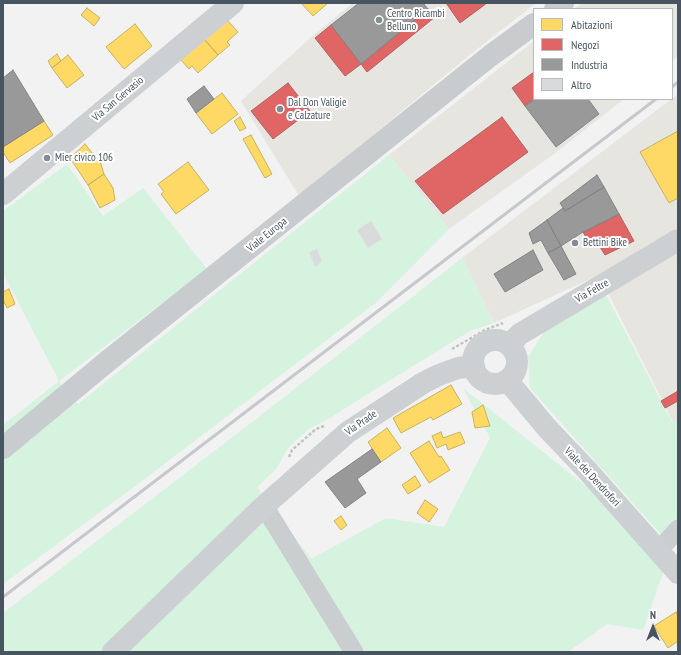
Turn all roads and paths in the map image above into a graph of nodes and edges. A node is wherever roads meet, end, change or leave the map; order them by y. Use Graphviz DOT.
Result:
graph roads {
  1 [pos="234,3"];
  2 [pos="533,25"];
  3 [pos="3,194"];
  4 [pos="678,240"];
  5 [pos="510,345"];
  6 [pos="474,366"];
  7 [pos="507,380"];
  8 [pos="3,448"];
  9 [pos="264,506"];
  10 [pos="678,529"];
  11 [pos="659,550"];
  12 [pos="678,572"];
  13 [pos="113,652"];
  14 [pos="354,652"];
  1 -- 3 [label="main road, Via San Gervasio"];
  2 -- 8 [label="main road, Viale Europa"];
  4 -- 5 [label="main road, Via Feltre"];
  5 -- 6 [label="main road"];
  5 -- 7 [label="main road"];
  6 -- 7 [label="main road"];
  6 -- 9 [label="main road, Via Prade"];
  7 -- 11 [label="main road, Viale dei Dendrofori"];
  9 -- 13 [label="main road, Via Prade"];
  9 -- 14 [label="street"];
  10 -- 11 [label="street"];
  11 -- 12 [label="main road, Viale dei Dendrofori"];
}
